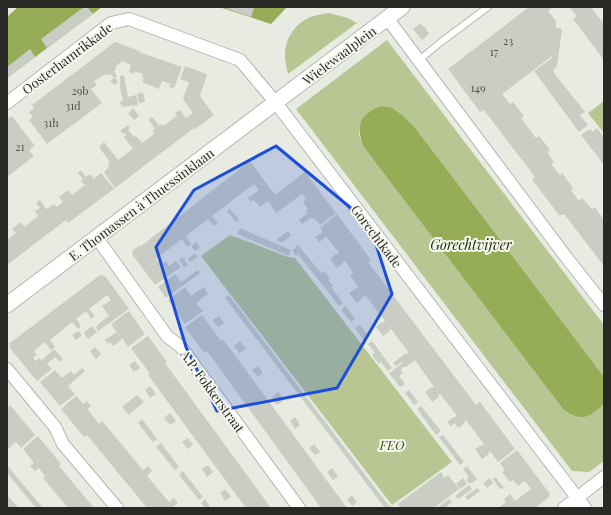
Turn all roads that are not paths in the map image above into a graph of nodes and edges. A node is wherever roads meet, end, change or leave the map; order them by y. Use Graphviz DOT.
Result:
graph roads {
  1 [pos="402,7"];
  2 [pos="488,7"];
  3 [pos="387,18"];
  4 [pos="129,19"];
  5 [pos="418,60"];
  6 [pos="7,103"];
  7 [pos="276,103"];
  8 [pos="97,238"];
  9 [pos="7,305"];
  10 [pos="604,305"];
  11 [pos="7,369"];
  12 [pos="604,477"];
  13 [pos="577,498"];
  14 [pos="117,508"];
  15 [pos="299,508"];
  16 [pos="564,508"];
  17 [pos="585,508"];
  1 -- 3 [label="street, Wielewaalplein"];
  2 -- 5 [label="lane"];
  3 -- 5 [label="street"];
  3 -- 7 [label="street, Wielewaalplein"];
  4 -- 6 [label="street, Oosterhamrikkade"];
  4 -- 7 [label="street, Gorechtkade"];
  5 -- 10 [label="street"];
  7 -- 8 [label="street, E. Thomassen à Thuessinklaan"];
  7 -- 13 [label="street, Gorechtkade"];
  8 -- 9 [label="street, E. Thomassen à Thuessinklaan"];
  8 -- 15 [label="street, A.P. Fokkerstraat"];
  11 -- 14 [label="street"];
  12 -- 13 [label="street"];
  13 -- 16 [label="street"];
  13 -- 17 [label="street, Gorechtkade"];
}
